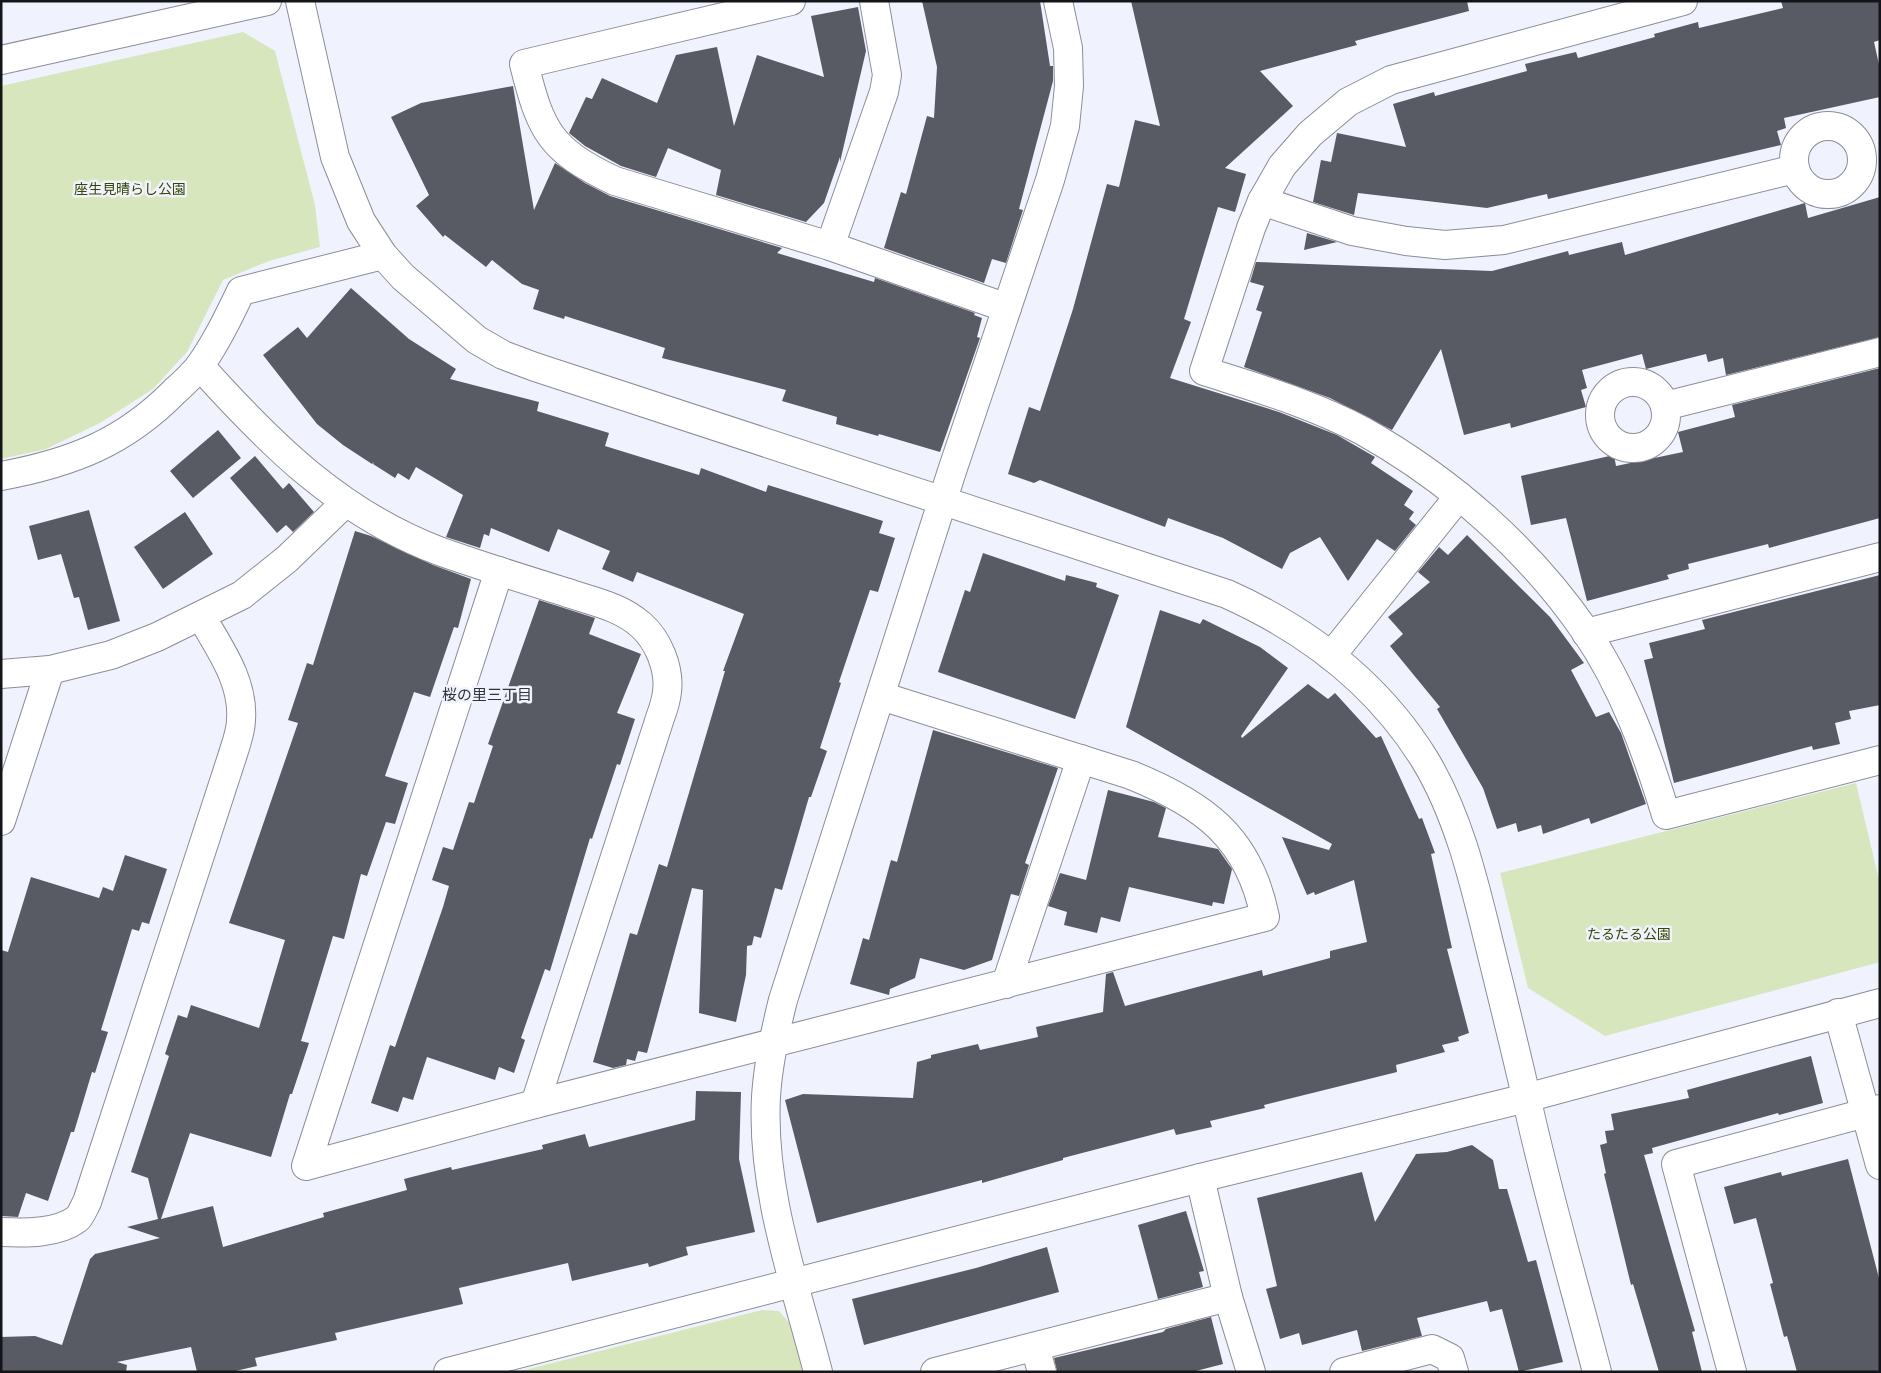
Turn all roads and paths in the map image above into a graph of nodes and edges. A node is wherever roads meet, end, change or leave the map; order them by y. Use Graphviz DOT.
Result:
graph roads {
  1 [pos="267,1"];
  2 [pos="791,1"];
  3 [pos="874,1"];
  4 [pos="1058,1"];
  5 [pos="1683,1"];
  6 [pos="303,12"];
  7 [pos="1,60"];
  8 [pos="1795,169"];
  9 [pos="1262,201"];
  10 [pos="830,246"];
  11 [pos="382,255"];
  12 [pos="1007,308"];
  13 [pos="1880,352"];
  14 [pos="200,366"];
  15 [pos="1665,406"];
  16 [pos="1,476"];
  17 [pos="1459,496"];
  18 [pos="943,501"];
  19 [pos="345,503"];
  20 [pos="1880,557"];
  21 [pos="499,570"];
  22 [pos="201,616"];
  23 [pos="1586,633"];
  24 [pos="1331,656"];
  25 [pos="50,670"];
  26 [pos="1,674"];
  27 [pos="880,696"];
  28 [pos="1081,759"];
  29 [pos="1880,760"];
  30 [pos="1,821"];
  31 [pos="1006,984"];
  32 [pos="1880,1003"];
  33 [pos="1838,1013"];
  34 [pos="772,1044"];
  35 [pos="1526,1098"];
  36 [pos="535,1104"];
  37 [pos="1873,1110"];
  38 [pos="1880,1165"];
  39 [pos="1200,1178"];
  40 [pos="1,1232"];
  41 [pos="795,1282"];
  42 [pos="1228,1297"];
  43 [pos="1039,1359"];
  44 [pos="448,1372"];
  45 [pos="818,1372"];
  46 [pos="935,1372"];
  47 [pos="1251,1372"];
  48 [pos="1344,1372"];
  49 [pos="1454,1372"];
  50 [pos="1597,1372"];
  51 [pos="1732,1372"];
  1 -- 7 [label="street"];
  2 -- 10 [label="street"];
  3 -- 10 [label="street"];
  4 -- 12 [label="street"];
  5 -- 9 [label="street"];
  6 -- 11 [label="street"];
  8 -- 9 [label="street"];
  9 -- 17 [label="street"];
  10 -- 12 [label="street"];
  11 -- 14 [label="street"];
  11 -- 18 [label="street"];
  12 -- 18 [label="street"];
  13 -- 15 [label="street"];
  14 -- 16 [label="street"];
  14 -- 19 [label="street"];
  17 -- 23 [label="street"];
  17 -- 24 [label="street"];
  18 -- 24 [label="street"];
  18 -- 27 [label="street"];
  19 -- 21 [label="street"];
  19 -- 22 [label="street"];
  20 -- 23 [label="street"];
  21 -- 36 [label="street"];
  21 -- 36 [label="street"];
  22 -- 25 [label="street"];
  22 -- 40 [label="street"];
  23 -- 29 [label="street"];
  24 -- 35 [label="street"];
  25 -- 26 [label="street"];
  25 -- 30 [label="street"];
  27 -- 28 [label="street"];
  27 -- 34 [label="street"];
  28 -- 31 [label="street"];
  28 -- 31 [label="street"];
  31 -- 34 [label="street"];
  32 -- 33 [label="street"];
  33 -- 35 [label="street"];
  33 -- 37 [label="street"];
  34 -- 36 [label="street"];
  34 -- 41 [label="street"];
  35 -- 39 [label="street"];
  35 -- 50 [label="street"];
  37 -- 38 [label="street"];
  37 -- 51 [label="street"];
  39 -- 41 [label="street"];
  39 -- 42 [label="street"];
  41 -- 44 [label="street"];
  41 -- 45 [label="street"];
  42 -- 43 [label="street"];
  42 -- 47 [label="street"];
  43 -- 46 [label="street"];
  48 -- 49 [label="street"];
}
